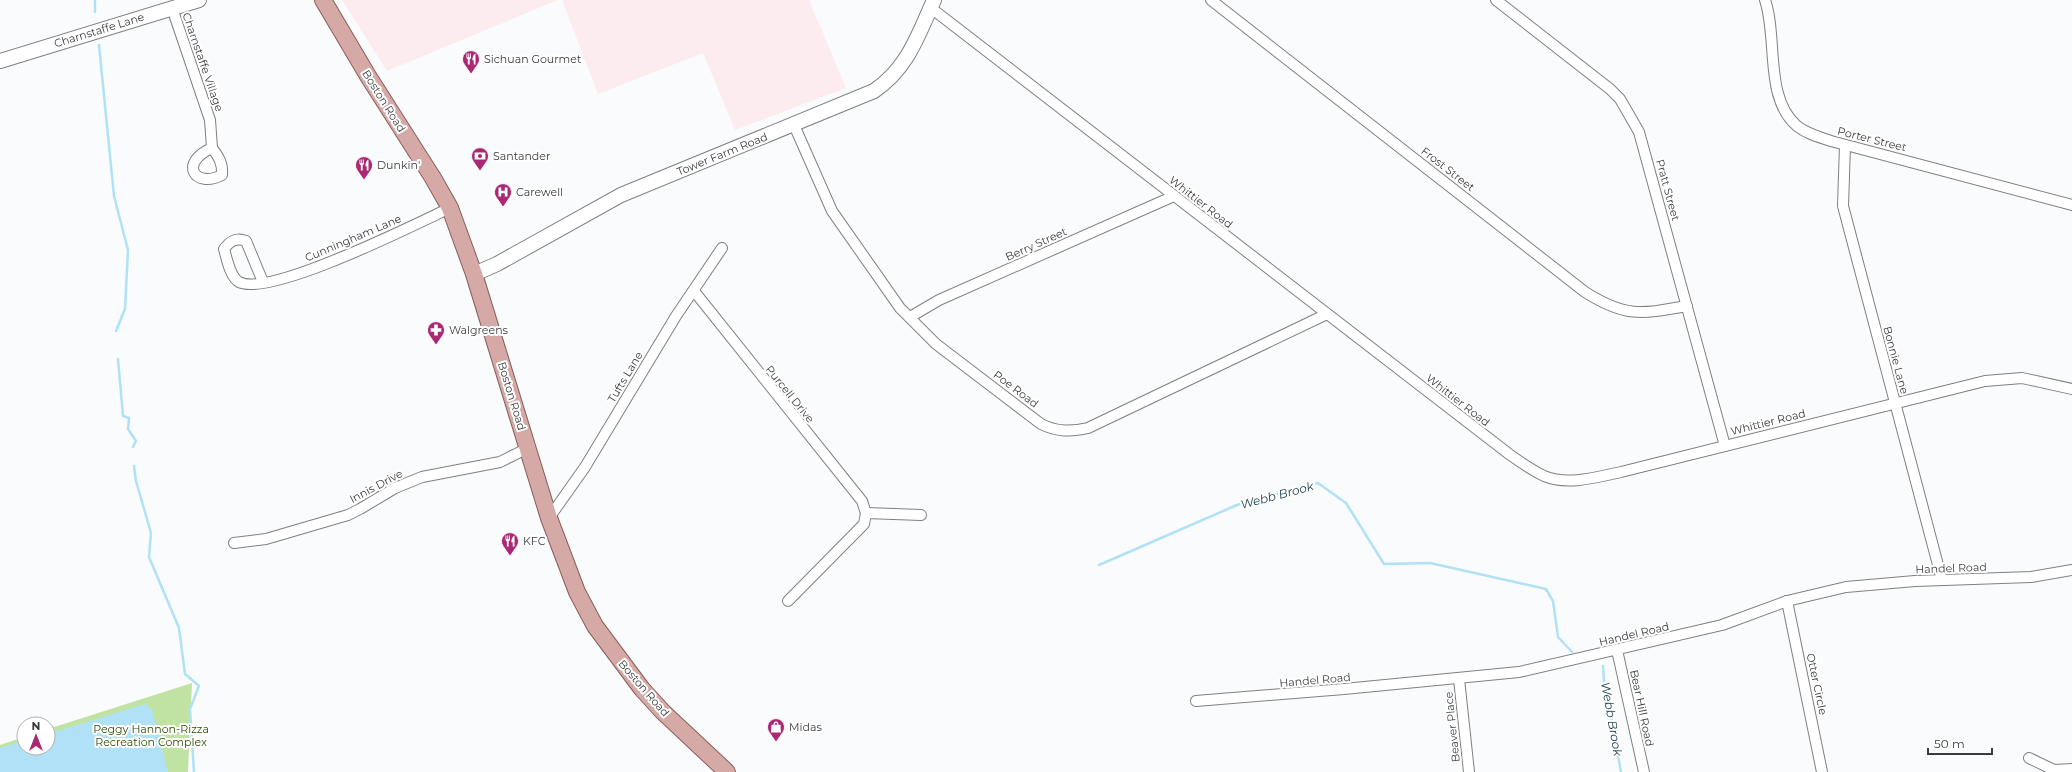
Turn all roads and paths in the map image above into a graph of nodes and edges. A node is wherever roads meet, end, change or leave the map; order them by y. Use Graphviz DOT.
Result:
graph roads {
  1 [pos="199,0"];
  2 [pos="323,0"];
  3 [pos="1211,0"];
  4 [pos="1496,0"];
  5 [pos="1765,0"];
  6 [pos="932,4"];
  7 [pos="172,8"];
  8 [pos="0,61"];
  9 [pos="794,125"];
  10 [pos="1845,145"];
  11 [pos="212,148"];
  12 [pos="1174,196"];
  13 [pos="2072,205"];
  14 [pos="450,208"];
  15 [pos="722,248"];
  16 [pos="474,274"];
  17 [pos="263,282"];
  18 [pos="694,291"];
  19 [pos="1687,306"];
  20 [pos="1327,314"];
  21 [pos="910,318"];
  22 [pos="2072,389"];
  23 [pos="1895,403"];
  24 [pos="1725,446"];
  25 [pos="528,448"];
  26 [pos="866,513"];
  27 [pos="921,515"];
  28 [pos="549,518"];
  29 [pos="234,543"];
  30 [pos="2072,570"];
  31 [pos="1942,580"];
  32 [pos="788,601"];
  33 [pos="1787,601"];
  34 [pos="1617,650"];
  35 [pos="1459,679"];
  36 [pos="1196,700"];
  37 [pos="2029,758"];
  38 [pos="2072,769"];
  39 [pos="727,772"];
  40 [pos="1469,772"];
  41 [pos="1644,772"];
  42 [pos="1822,772"];
  1 -- 7 [label="street, Charnstaffe Lane"];
  2 -- 14 [label="main road, Boston Road"];
  3 -- 19 [label="street, Frost Street"];
  4 -- 19 [label="street, Pratt Street"];
  5 -- 10 [label="street, Porter Street"];
  6 -- 9 [label="street, Tower Farm Road"];
  6 -- 12 [label="street, Whittier Road"];
  7 -- 8 [label="street, Charnstaffe Lane"];
  7 -- 11 [label="street, Charnstaffe Village"];
  9 -- 16 [label="street, Tower Farm Road"];
  9 -- 21 [label="street, Poe Road"];
  10 -- 13 [label="street, Porter Street"];
  10 -- 23 [label="street, Bonnie Lane"];
  12 -- 20 [label="street, Whittier Road"];
  12 -- 21 [label="street, Berry Street"];
  14 -- 16 [label="main road, Boston Road"];
  14 -- 17 [label="street, Cunningham Lane"];
  15 -- 18 [label="street, Tufts Lane"];
  16 -- 25 [label="main road, Boston Road"];
  17 -- 17 [label="street, Cunningham Lane"];
  18 -- 26 [label="street, Purcell Drive"];
  18 -- 28 [label="street, Tufts Lane"];
  19 -- 24 [label="street, Pratt Street"];
  20 -- 21 [label="street, Poe Road"];
  20 -- 24 [label="street, Whittier Road"];
  22 -- 23 [label="street, Whittier Road"];
  23 -- 24 [label="street, Whittier Road"];
  23 -- 31 [label="street, Bonnie Lane"];
  25 -- 28 [label="main road, Boston Road"];
  25 -- 29 [label="street, Innis Drive"];
  26 -- 27 [label="street"];
  26 -- 32 [label="street"];
  28 -- 39 [label="main road, Boston Road"];
  30 -- 31 [label="street, Handel Road"];
  31 -- 33 [label="street, Handel Road"];
  33 -- 34 [label="street, Handel Road"];
  33 -- 42 [label="street, Otter Circle"];
  34 -- 35 [label="street, Handel Road"];
  34 -- 41 [label="street, Bear Hill Road"];
  35 -- 36 [label="street, Handel Road"];
  35 -- 40 [label="street, Beaver Place"];
  37 -- 38 [label="street"];
}
